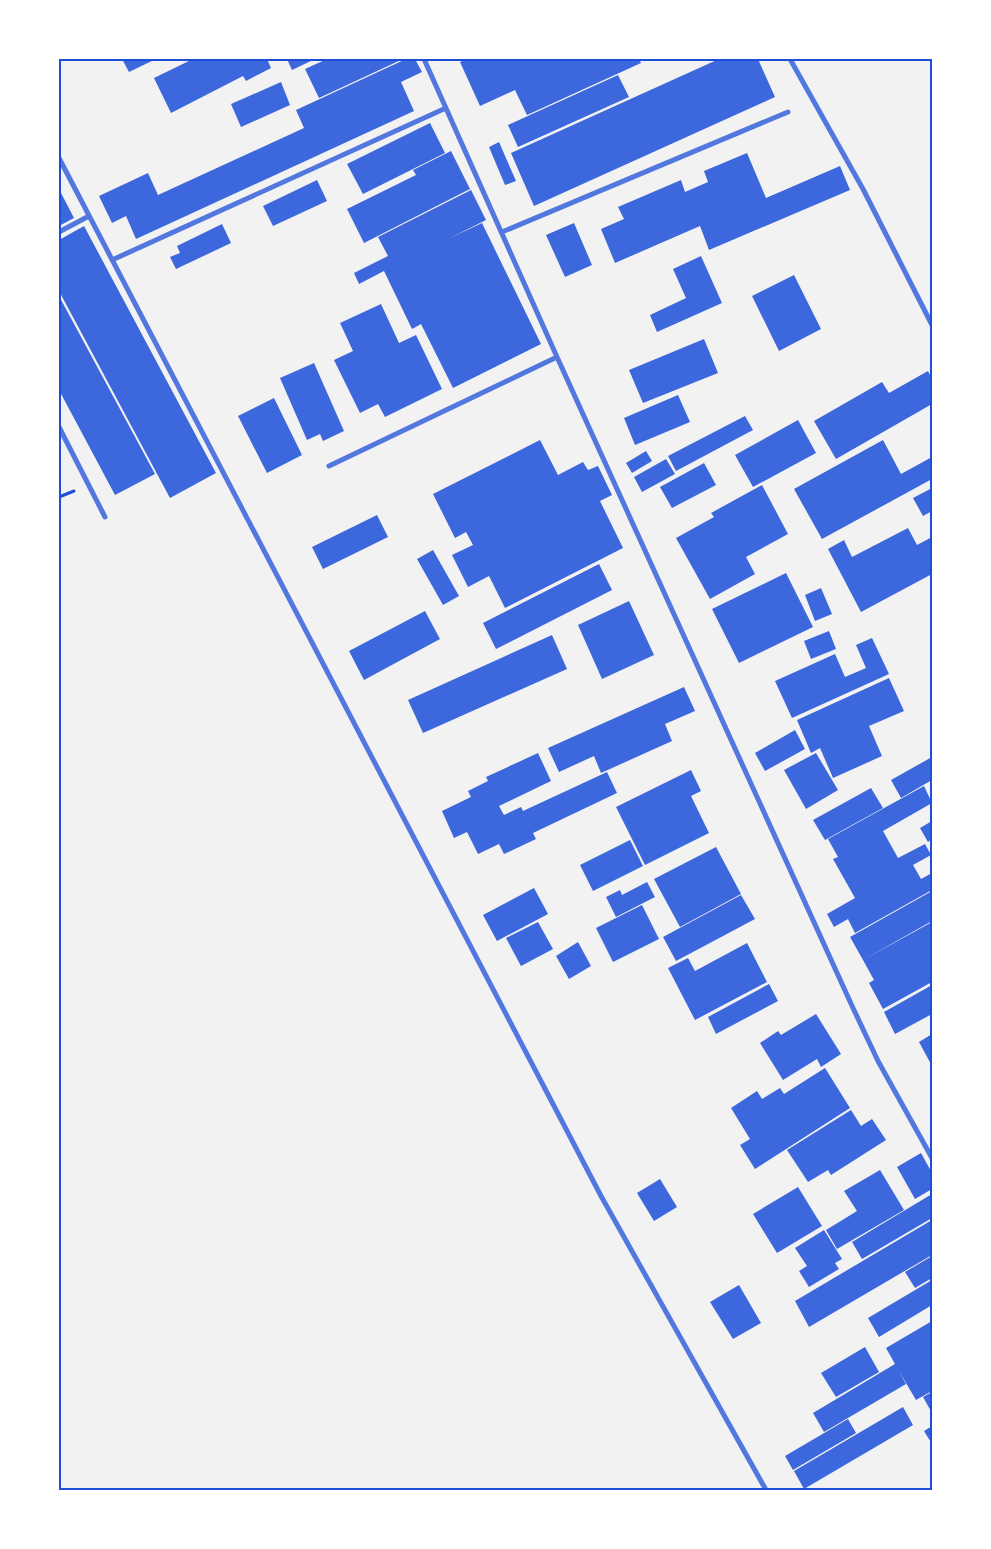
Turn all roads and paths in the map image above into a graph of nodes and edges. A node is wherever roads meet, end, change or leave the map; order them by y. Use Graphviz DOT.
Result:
graph roads {
  1 [pos="424,59"];
  2 [pos="790,59"];
  3 [pos="446,108"];
  4 [pos="788,112"];
  5 [pos="59,158"];
  6 [pos="89,216"];
  7 [pos="59,232"];
  8 [pos="502,232"];
  9 [pos="112,260"];
  10 [pos="932,325"];
  11 [pos="557,357"];
  12 [pos="59,427"];
  13 [pos="329,466"];
  14 [pos="105,517"];
  15 [pos="932,1158"];
  16 [pos="766,1490"];
  1 -- 3 [label="street"];
  2 -- 10 [label="street"];
  3 -- 8 [label="street"];
  3 -- 9 [label="street"];
  4 -- 8 [label="street"];
  5 -- 6 [label="street"];
  6 -- 7 [label="street"];
  6 -- 9 [label="street"];
  8 -- 11 [label="street"];
  9 -- 16 [label="street"];
  11 -- 13 [label="street"];
  11 -- 15 [label="street"];
  12 -- 14 [label="street"];
}
